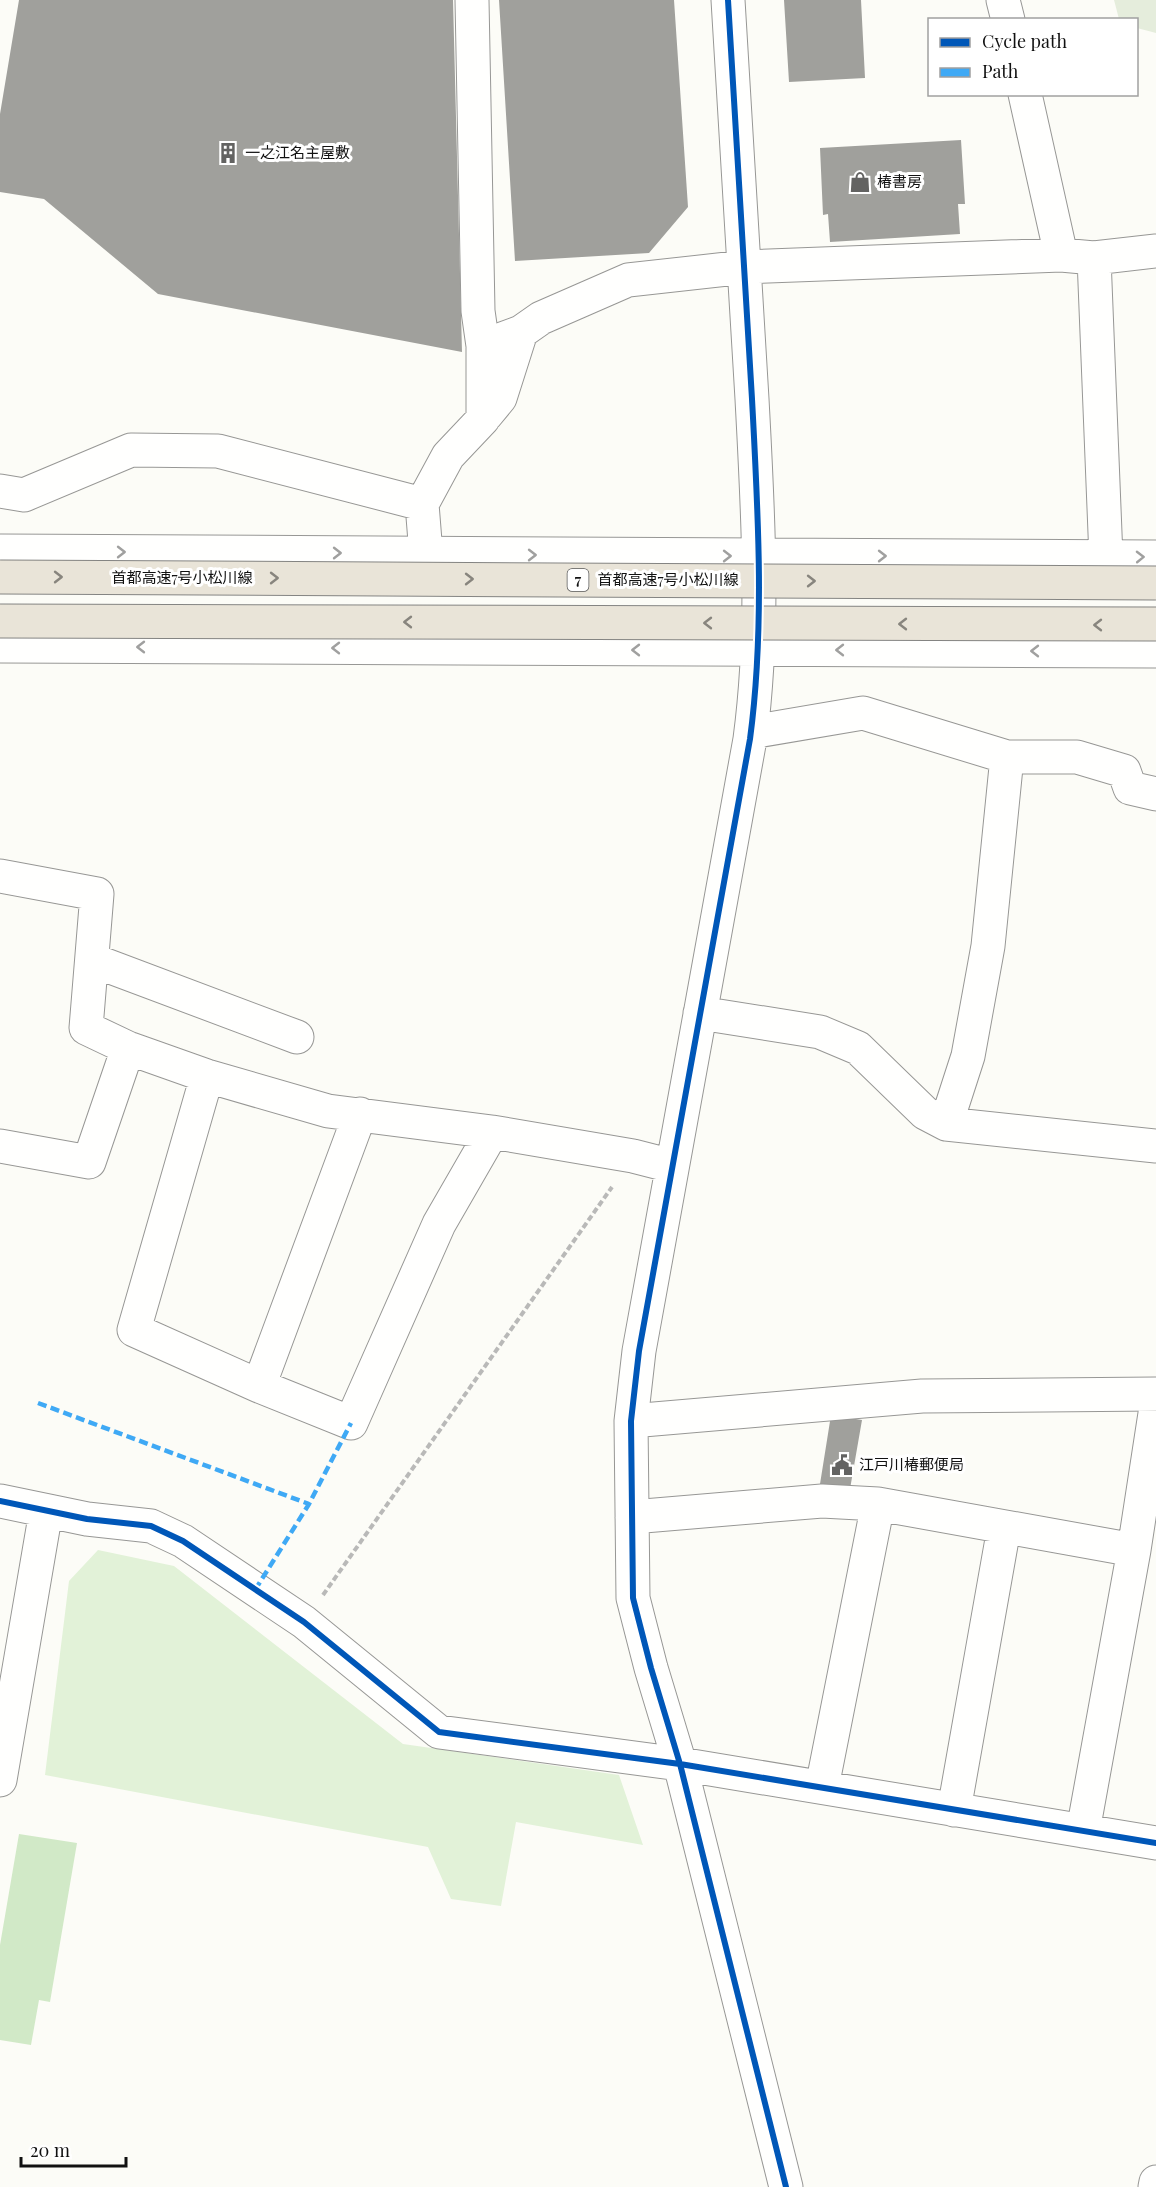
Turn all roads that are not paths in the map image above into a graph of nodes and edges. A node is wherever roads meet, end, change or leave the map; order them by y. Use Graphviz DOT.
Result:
graph roads {
  1 [pos="472,0"];
  2 [pos="728,0"];
  3 [pos="1003,0"];
  4 [pos="1008,18"];
  5 [pos="1025,96"];
  6 [pos="1155,248"];
  7 [pos="1061,255"];
  8 [pos="1094,258"];
  9 [pos="745,267"];
  10 [pos="521,332"];
  11 [pos="483,346"];
  12 [pos="483,419"];
  13 [pos="0,491"];
  14 [pos="422,504"];
  15 [pos="0,551"];
  16 [pos="426,554"];
  17 [pos="760,556"];
  18 [pos="1156,557"];
  19 [pos="1106,558"];
  20 [pos="0,577"];
  21 [pos="1156,583"];
  22 [pos="0,621"];
  23 [pos="1156,624"];
  24 [pos="0,646"];
  25 [pos="757,650"];
  26 [pos="1156,651"];
  27 [pos="751,732"];
  28 [pos="1007,757"];
  29 [pos="1156,794"];
  30 [pos="0,876"];
  31 [pos="92,960"];
  32 [pos="700,1013"];
  33 [pos="297,1037"];
  34 [pos="128,1048"];
  35 [pos="207,1076"];
  36 [pos="360,1114"];
  37 [pos="946,1124"];
  38 [pos="492,1132"];
  39 [pos="0,1146"];
  40 [pos="1156,1146"];
  41 [pos="672,1166"];
  42 [pos="259,1386"];
  43 [pos="1156,1394"];
  44 [pos="1156,1407"];
  45 [pos="631,1421"];
  46 [pos="0,1501"];
  47 [pos="878,1504"];
  48 [pos="46,1511"];
  49 [pos="632,1516"];
  50 [pos="1004,1528"];
  51 [pos="1134,1550"];
  52 [pos="680,1764"];
  53 [pos="0,1779"];
  54 [pos="822,1787"];
  55 [pos="954,1810"];
  56 [pos="1083,1831"];
  57 [pos="1156,1843"];
  58 [pos="1156,2182"];
  59 [pos="786,2187"];
  60 [pos="1155,2187"];
  1 -- 11 [label="street"];
  2 -- 9 [label="street"];
  3 -- 4 [label="street"];
  5 -- 7 [label="street"];
  6 -- 8 [label="street"];
  7 -- 8 [label="street"];
  7 -- 9 [label="street"];
  8 -- 19 [label="street"];
  9 -- 10 [label="street"];
  9 -- 17 [label="street"];
  10 -- 11 [label="street"];
  10 -- 12 [label="street"];
  11 -- 12 [label="street"];
  12 -- 14 [label="street"];
  13 -- 14 [label="street"];
  14 -- 16 [label="street"];
  15 -- 16 [label="street, one-way"];
  16 -- 17 [label="street, one-way"];
  17 -- 19 [label="street, one-way"];
  17 -- 25 [label="street"];
  19 -- 18 [label="street, one-way"];
  20 -- 21 [label="highway, 首都高速7号小松川線 / 7, one-way, bridge"];
  23 -- 22 [label="highway, one-way, bridge"];
  25 -- 24 [label="street, one-way"];
  26 -- 25 [label="street, one-way"];
  25 -- 27 [label="street"];
  27 -- 28 [label="street"];
  27 -- 32 [label="street"];
  28 -- 29 [label="street"];
  28 -- 37 [label="street"];
  30 -- 31 [label="street"];
  31 -- 33 [label="street"];
  31 -- 34 [label="street"];
  32 -- 37 [label="street"];
  32 -- 41 [label="street"];
  34 -- 35 [label="street"];
  34 -- 39 [label="street"];
  35 -- 36 [label="street"];
  35 -- 42 [label="street"];
  36 -- 38 [label="street"];
  36 -- 42 [label="street"];
  37 -- 40 [label="street"];
  38 -- 41 [label="street"];
  38 -- 42 [label="street"];
  41 -- 45 [label="street"];
  43 -- 45 [label="street"];
  44 -- 51 [label="street"];
  45 -- 49 [label="street"];
  46 -- 48 [label="street"];
  47 -- 49 [label="street"];
  47 -- 50 [label="street"];
  47 -- 54 [label="street"];
  48 -- 52 [label="street"];
  48 -- 53 [label="street"];
  49 -- 52 [label="street"];
  50 -- 51 [label="street"];
  50 -- 55 [label="street"];
  51 -- 56 [label="street"];
  52 -- 54 [label="street"];
  52 -- 59 [label="street"];
  54 -- 55 [label="street"];
  55 -- 56 [label="street"];
  56 -- 57 [label="street"];
  58 -- 60 [label="street"];
}
